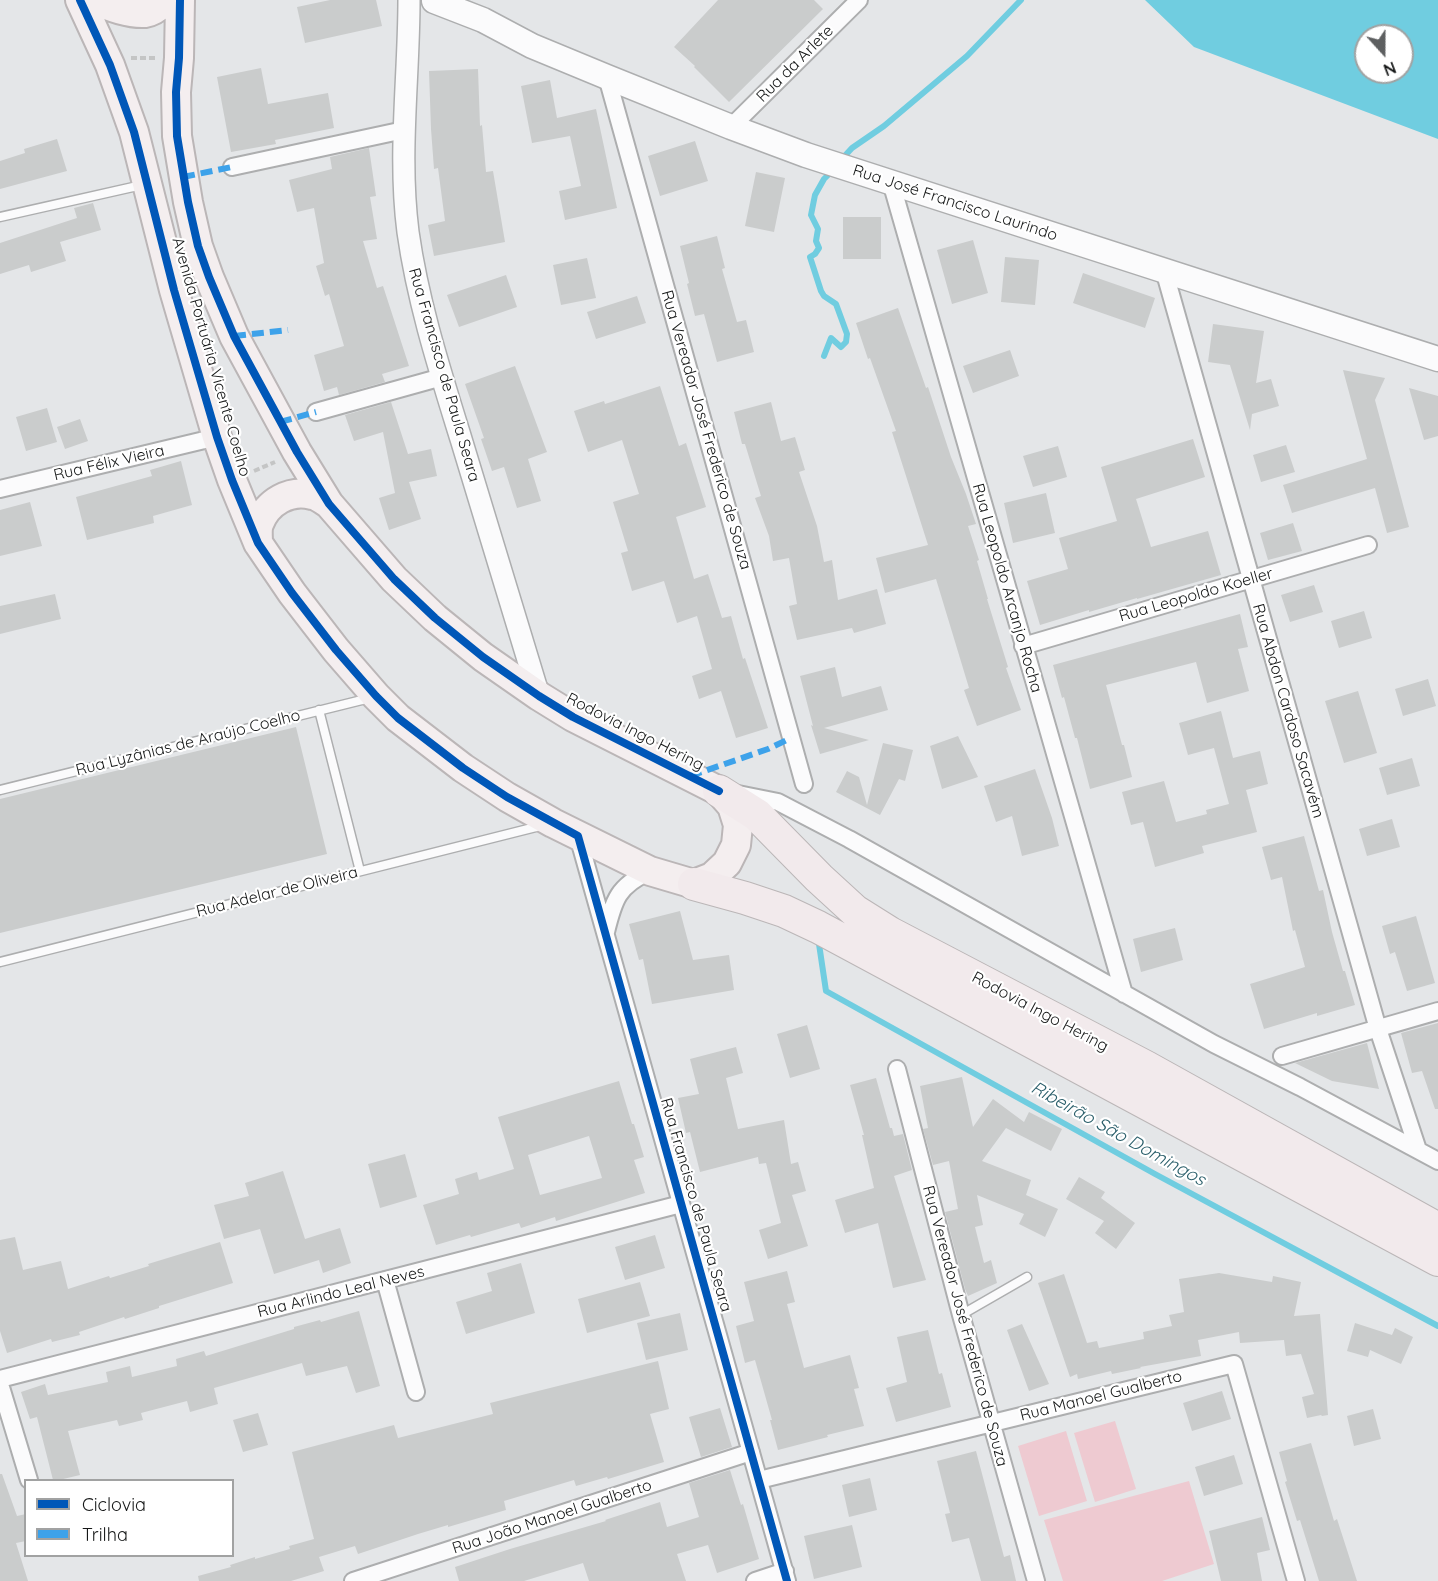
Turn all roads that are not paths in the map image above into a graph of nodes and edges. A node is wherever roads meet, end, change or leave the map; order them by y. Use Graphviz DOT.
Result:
graph roads {
  1 [pos="80,0"];
  2 [pos="96,0"];
  3 [pos="166,0"];
  4 [pos="180,0"];
  5 [pos="464,0"];
  6 [pos="859,0"];
  7 [pos="425,1"];
  8 [pos="483,20"];
  9 [pos="607,77"];
  10 [pos="731,127"];
  11 [pos="404,130"];
  12 [pos="232,167"];
  13 [pos="891,182"];
  14 [pos="148,184"];
  15 [pos="0,217"];
  16 [pos="1164,270"];
  17 [pos="1438,359"];
  18 [pos="442,377"];
  19 [pos="316,412"];
  20 [pos="217,437"];
  21 [pos="0,489"];
  22 [pos="329,504"];
  23 [pos="258,543"];
  24 [pos="1368,545"];
  25 [pos="1251,579"];
  26 [pos="1023,646"];
  27 [pos="376,696"];
  28 [pos="539,696"];
  29 [pos="319,711"];
  30 [pos="804,783"];
  31 [pos="0,790"];
  32 [pos="719,790"];
  33 [pos="553,823"];
  34 [pos="578,836"];
  35 [pos="360,871"];
  36 [pos="650,871"];
  37 [pos="694,884"];
  38 [pos="606,933"];
  39 [pos="0,962"];
  40 [pos="1124,994"];
  41 [pos="1438,1011"];
  42 [pos="1378,1029"];
  43 [pos="1282,1056"];
  44 [pos="897,1069"];
  45 [pos="1418,1150"];
  46 [pos="1438,1161"];
  47 [pos="681,1204"];
  48 [pos="1438,1229"];
  49 [pos="1438,1260"];
  50 [pos="1027,1277"];
  51 [pos="385,1280"];
  52 [pos="960,1315"];
  53 [pos="0,1378"];
  54 [pos="0,1384"];
  55 [pos="416,1392"];
  56 [pos="991,1423"];
  57 [pos="751,1452"];
  58 [pos="29,1479"];
  59 [pos="759,1480"];
  60 [pos="786,1576"];
  61 [pos="353,1581"];
  62 [pos="755,1581"];
  63 [pos="1036,1581"];
  64 [pos="1296,1581"];
  1 -- 14 [label="highway, Avenida Portuária Vicente Coelho"];
  2 -- 3 [label="highway"];
  4 -- 22 [label="highway, Avenida Portuária Vicente Coelho"];
  5 -- 8 [label="main road, Rua José Francisco Laurindo"];
  6 -- 10 [label="street, Rua da Arlete"];
  7 -- 8 [label="main road, Rua José Francisco Laurindo"];
  7 -- 11 [label="street, Rua Francisco de Paula Seara"];
  8 -- 9 [label="main road, Rua José Francisco Laurindo"];
  9 -- 10 [label="main road, Rua José Francisco Laurindo"];
  9 -- 30 [label="street, Rua Vereador José Frederico de Souza"];
  10 -- 13 [label="main road, Rua José Francisco Laurindo"];
  11 -- 12 [label="street"];
  11 -- 18 [label="street, Rua Francisco de Paula Seara"];
  13 -- 16 [label="main road, Rua José Francisco Laurindo"];
  13 -- 26 [label="street, Rua Leopoldo Arcanjo Rocha"];
  14 -- 15 [label="lane"];
  14 -- 20 [label="highway, Avenida Portuária Vicente Coelho"];
  16 -- 17 [label="main road, Rua José Francisco Laurindo"];
  16 -- 25 [label="street, Rua Abdon Cardoso Sacavém"];
  18 -- 19 [label="street"];
  18 -- 28 [label="street, Rua Francisco de Paula Seara"];
  20 -- 21 [label="street, Rua Félix Vieira"];
  20 -- 23 [label="highway, Avenida Portuária Vicente Coelho"];
  22 -- 23 [label="highway"];
  22 -- 28 [label="highway, Avenida Portuária Vicente Coelho"];
  23 -- 27 [label="highway, Avenida Portuária Vicente Coelho"];
  24 -- 25 [label="street, Rua Leopoldo Koeller"];
  25 -- 26 [label="street, Rua Leopoldo Koeller"];
  25 -- 42 [label="street, Rua Abdon Cardoso Sacavém"];
  26 -- 40 [label="street, Rua Leopoldo Arcanjo Rocha"];
  27 -- 29 [label="lane, Rua Lyzânias de Araújo Coelho"];
  27 -- 33 [label="highway, Avenida Portuária Vicente Coelho"];
  28 -- 32 [label="highway, Rodovia Ingo Hering"];
  29 -- 31 [label="lane, Rua Lyzânias de Araújo Coelho"];
  29 -- 35 [label="lane"];
  32 -- 37 [label="highway"];
  32 -- 40 [label="street"];
  32 -- 48 [label="highway, Rodovia Ingo Hering"];
  33 -- 34 [label="highway, Avenida Portuária Vicente Coelho"];
  33 -- 35 [label="lane, Rua Adelar de Oliveira"];
  34 -- 36 [label="highway, Rodovia Ingo Hering"];
  34 -- 38 [label="street, Rua Francisco de Paula Seara"];
  35 -- 39 [label="lane, Rua Adelar de Oliveira"];
  36 -- 37 [label="highway, Rodovia Ingo Hering"];
  36 -- 38 [label="street"];
  37 -- 49 [label="highway, Rodovia Ingo Hering"];
  38 -- 47 [label="street, Rua Francisco de Paula Seara"];
  40 -- 45 [label="street"];
  41 -- 42 [label="street"];
  42 -- 43 [label="street"];
  42 -- 45 [label="street, Rua Abdon Cardoso Sacavém"];
  44 -- 52 [label="street, Rua Vereador José Frederico de Souza"];
  45 -- 46 [label="street"];
  47 -- 51 [label="street, Rua Arlindo Leal Neves"];
  47 -- 57 [label="street, Rua Francisco de Paula Seara"];
  50 -- 52 [label="lane"];
  51 -- 53 [label="street, Rua Arlindo Leal Neves"];
  51 -- 55 [label="street"];
  52 -- 56 [label="street, Rua Vereador José Frederico de Souza"];
  54 -- 58 [label="street"];
  56 -- 59 [label="street, Rua Manoel Gualberto"];
  56 -- 63 [label="street, Rua Vereador José Frederico de Souza"];
  56 -- 64 [label="street, Rua Manoel Gualberto"];
  57 -- 59 [label="street, Rua Francisco de Paula Seara"];
  57 -- 61 [label="street, Rua João Manoel Gualberto"];
  59 -- 60 [label="street, Rua Francisco de Paula Seara"];
  60 -- 62 [label="street"];
}
